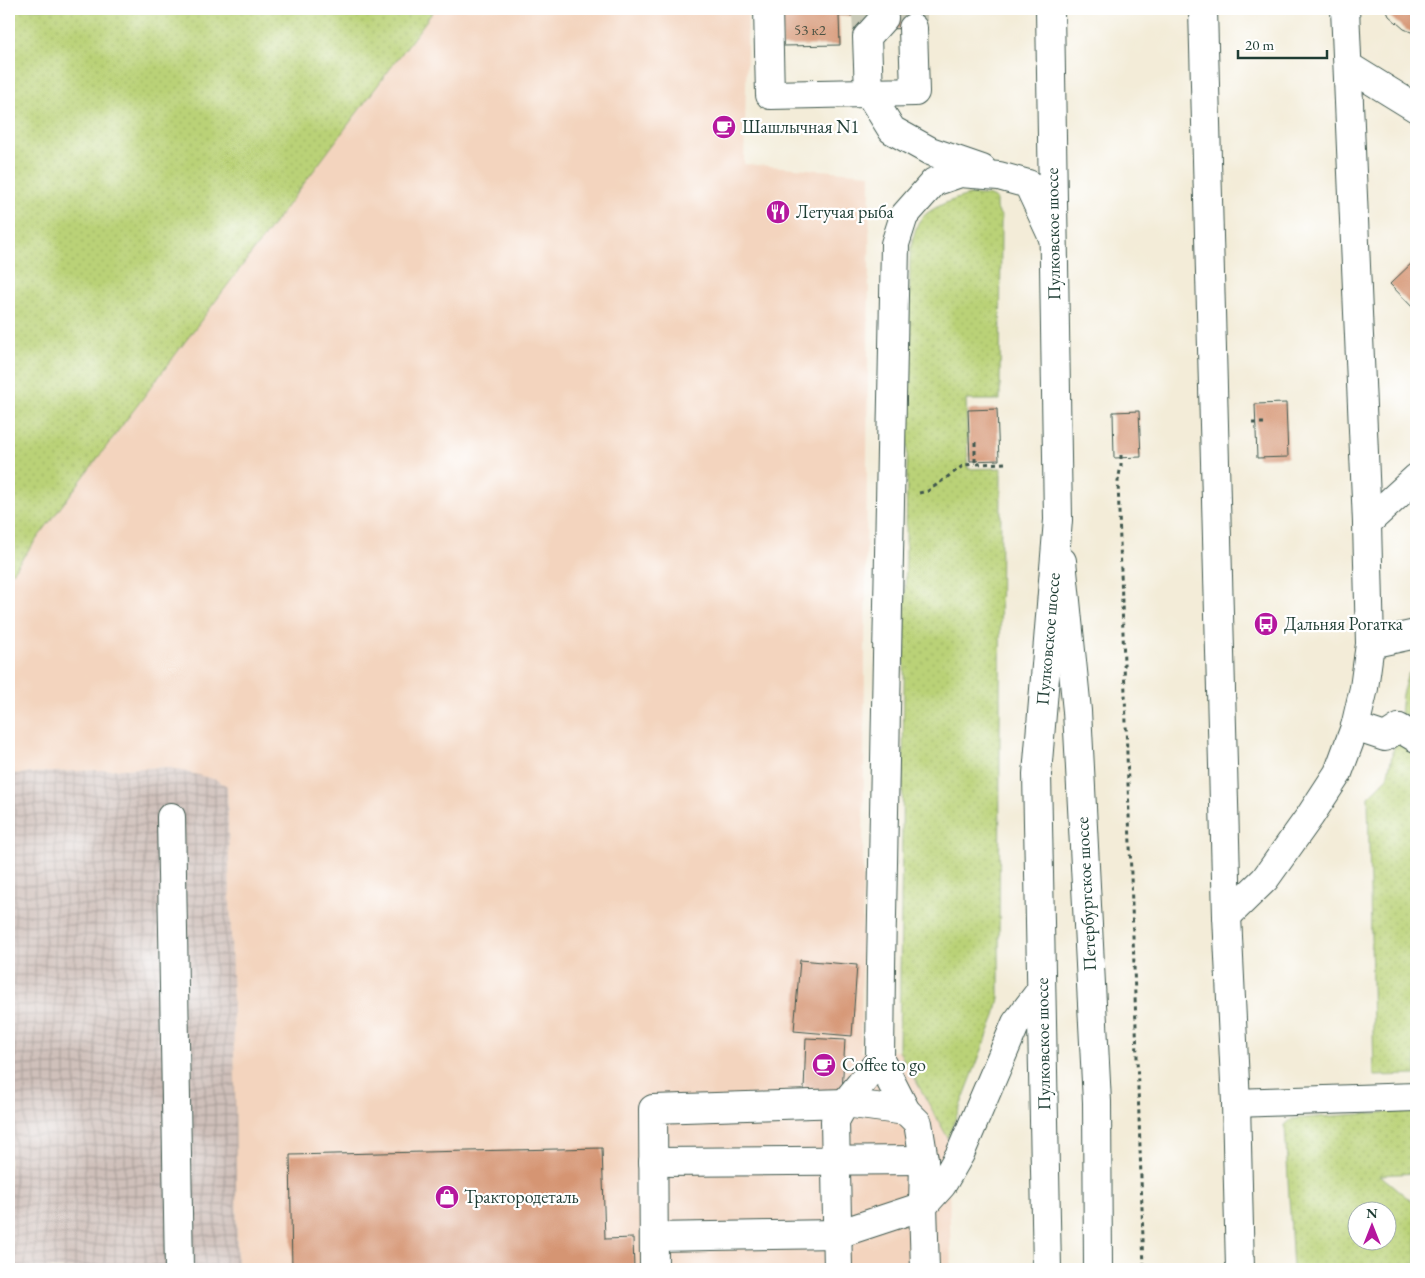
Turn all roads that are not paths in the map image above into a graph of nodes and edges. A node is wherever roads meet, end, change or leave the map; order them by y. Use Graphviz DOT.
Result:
graph roads {
  1 [pos="768,9"];
  2 [pos="1050,9"];
  3 [pos="1202,9"];
  4 [pos="1345,9"];
  5 [pos="884,18"];
  6 [pos="913,28"];
  7 [pos="1348,66"];
  8 [pos="869,93"];
  9 [pos="1416,108"];
  10 [pos="999,176"];
  11 [pos="1053,238"];
  12 [pos="1416,478"];
  13 [pos="1058,520"];
  14 [pos="1367,523"];
  15 [pos="1416,634"];
  16 [pos="1370,644"];
  17 [pos="1355,727"];
  18 [pos="1416,738"];
  19 [pos="171,817"];
  20 [pos="1227,916"];
  21 [pos="1041,990"];
  22 [pos="880,1060"];
  23 [pos="1416,1097"];
  24 [pos="845,1104"];
  25 [pos="1236,1104"];
  26 [pos="906,1111"];
  27 [pos="836,1160"];
  28 [pos="924,1160"];
  29 [pos="653,1162"];
  30 [pos="923,1206"];
  31 [pos="838,1234"];
  32 [pos="654,1237"];
  33 [pos="179,1269"];
  34 [pos="654,1269"];
  35 [pos="838,1269"];
  36 [pos="924,1269"];
  37 [pos="1047,1269"];
  38 [pos="1098,1269"];
  39 [pos="1240,1269"];
  1 -- 8 [label="main road"];
  2 -- 11 [label="main road, Пулковское шоссе"];
  3 -- 20 [label="main road"];
  4 -- 7 [label="main road"];
  5 -- 8 [label="main road"];
  6 -- 8 [label="main road"];
  7 -- 9 [label="main road"];
  7 -- 14 [label="main road"];
  8 -- 10 [label="main road"];
  10 -- 11 [label="main road"];
  10 -- 22 [label="main road"];
  11 -- 13 [label="main road, Пулковское шоссе"];
  12 -- 14 [label="main road"];
  13 -- 21 [label="main road, Пулковское шоссе"];
  13 -- 38 [label="main road, Петербургское шоссе"];
  14 -- 16 [label="main road"];
  15 -- 16 [label="main road"];
  16 -- 17 [label="main road"];
  17 -- 18 [label="main road"];
  17 -- 20 [label="main road"];
  19 -- 33 [label="main road"];
  20 -- 25 [label="main road"];
  21 -- 30 [label="main road"];
  21 -- 37 [label="main road, Пулковское шоссе"];
  22 -- 24 [label="main road"];
  22 -- 26 [label="main road"];
  23 -- 25 [label="main road"];
  24 -- 26 [label="main road"];
  24 -- 27 [label="main road"];
  24 -- 29 [label="main road"];
  25 -- 39 [label="main road"];
  26 -- 28 [label="main road"];
  27 -- 28 [label="main road"];
  27 -- 29 [label="main road"];
  27 -- 31 [label="main road"];
  28 -- 30 [label="main road"];
  29 -- 32 [label="main road"];
  30 -- 31 [label="main road"];
  30 -- 36 [label="main road"];
  31 -- 32 [label="main road"];
  31 -- 35 [label="main road"];
  32 -- 34 [label="main road"];
}
